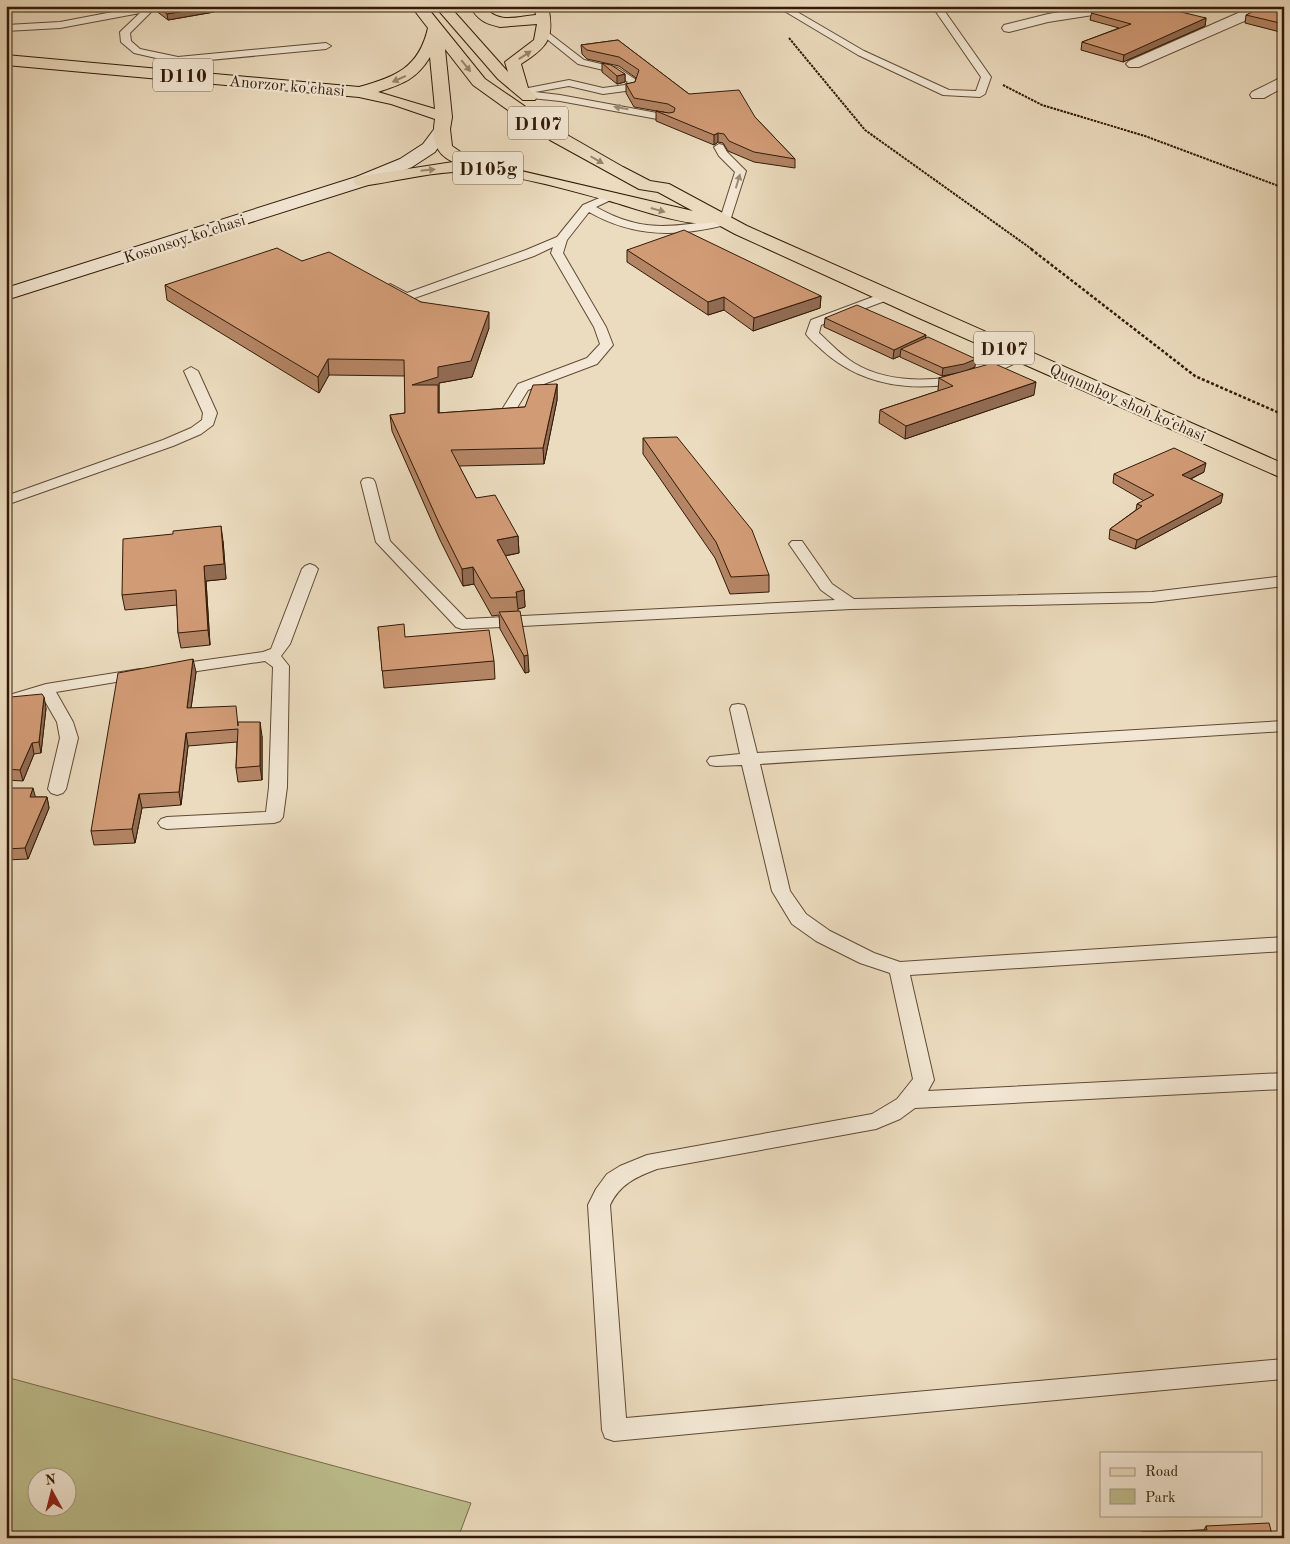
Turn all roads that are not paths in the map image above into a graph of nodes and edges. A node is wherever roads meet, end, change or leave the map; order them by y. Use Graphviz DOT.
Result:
graph roads {
  1 [pos="160,6"];
  2 [pos="418,6"];
  3 [pos="442,6"];
  4 [pos="476,6"];
  5 [pos="780,6"];
  6 [pos="936,6"];
  7 [pos="1125,6"];
  8 [pos="1159,6"];
  9 [pos="1170,6"];
  10 [pos="1267,6"];
  11 [pos="105,8"];
  12 [pos="150,8"];
  13 [pos="544,20"];
  14 [pos="6,28"];
  15 [pos="435,28"];
  16 [pos="1009,28"];
  17 [pos="326,46"];
  18 [pos="6,60"];
  19 [pos="1134,64"];
  20 [pos="1284,81"];
  21 [pos="359,92"];
  22 [pos="522,92"];
  23 [pos="1258,95"];
  24 [pos="556,114"];
  25 [pos="668,118"];
  26 [pos="442,124"];
  27 [pos="594,140"];
  28 [pos="719,146"];
  29 [pos="493,168"];
  30 [pos="362,181"];
  31 [pos="659,186"];
  32 [pos="611,196"];
  33 [pos="587,207"];
  34 [pos="725,222"];
  35 [pos="561,239"];
  36 [pos="383,284"];
  37 [pos="6,294"];
  38 [pos="886,296"];
  39 [pos="1021,355"];
  40 [pos="191,371"];
  41 [pos="510,408"];
  42 [pos="1284,472"];
  43 [pos="368,482"];
  44 [pos="6,501"];
  45 [pos="797,544"];
  46 [pos="310,569"];
  47 [pos="1284,581"];
  48 [pos="851,604"];
  49 [pos="266,656"];
  50 [pos="46,689"];
  51 [pos="6,702"];
  52 [pos="738,709"];
  53 [pos="1284,726"];
  54 [pos="750,758"];
  55 [pos="716,760"];
  56 [pos="57,789"];
  57 [pos="167,823"];
  58 [pos="1284,944"];
  59 [pos="899,969"];
  60 [pos="1284,1082"];
  61 [pos="911,1100"];
  62 [pos="1284,1369"];
  1 -- 12 [label="lane"];
  2 -- 15 [label="main road, D107"];
  3 -- 22 [label="main road, D107"];
  4 -- 13 [label="main road"];
  5 -- 6 [label="lane"];
  7 -- 16 [label="main road"];
  8 -- 9 [label="main road"];
  10 -- 19 [label="main road"];
  11 -- 12 [label="lane"];
  12 -- 14 [label="lane"];
  12 -- 17 [label="lane"];
  22 -- 13 [label="main road, one-way"];
  13 -- 22 [label="lane"];
  15 -- 21 [label="main road, D110, one-way"];
  15 -- 26 [label="main road"];
  15 -- 31 [label="main road, D107, one-way"];
  18 -- 21 [label="main road, Anorzor ko'chasi / D110"];
  20 -- 23 [label="main road"];
  21 -- 26 [label="main road, D110"];
  22 -- 24 [label="main road, D107"];
  25 -- 22 [label="lane, one-way"];
  26 -- 29 [label="main road"];
  26 -- 30 [label="main road, D105g"];
  27 -- 31 [label="main road, D107"];
  34 -- 28 [label="lane, one-way"];
  30 -- 29 [label="main road, D105g, one-way"];
  29 -- 32 [label="main road, D105g"];
  30 -- 37 [label="main road, Kosonsoy ko’chasi / D105g"];
  31 -- 32 [label="main road"];
  31 -- 34 [label="main road, D107"];
  32 -- 33 [label="lane"];
  32 -- 34 [label="main road, D105g, one-way"];
  33 -- 34 [label="lane"];
  33 -- 35 [label="lane"];
  34 -- 38 [label="main road, Ququmboy shoh koʻchasi / D107"];
  35 -- 36 [label="lane"];
  35 -- 41 [label="lane"];
  38 -- 39 [label="main road, Ququmboy shoh koʻchasi / D107"];
  38 -- 39 [label="lane"];
  39 -- 42 [label="main road, Ququmboy shoh koʻchasi / D107"];
  40 -- 44 [label="lane"];
  43 -- 48 [label="lane"];
  45 -- 48 [label="lane"];
  46 -- 49 [label="lane"];
  47 -- 48 [label="lane"];
  49 -- 50 [label="lane"];
  49 -- 57 [label="lane"];
  50 -- 51 [label="lane"];
  50 -- 56 [label="lane"];
  52 -- 54 [label="lane"];
  53 -- 54 [label="lane"];
  54 -- 55 [label="lane"];
  54 -- 59 [label="lane"];
  58 -- 59 [label="lane"];
  59 -- 61 [label="lane"];
  60 -- 61 [label="lane"];
  61 -- 62 [label="lane"];
}
